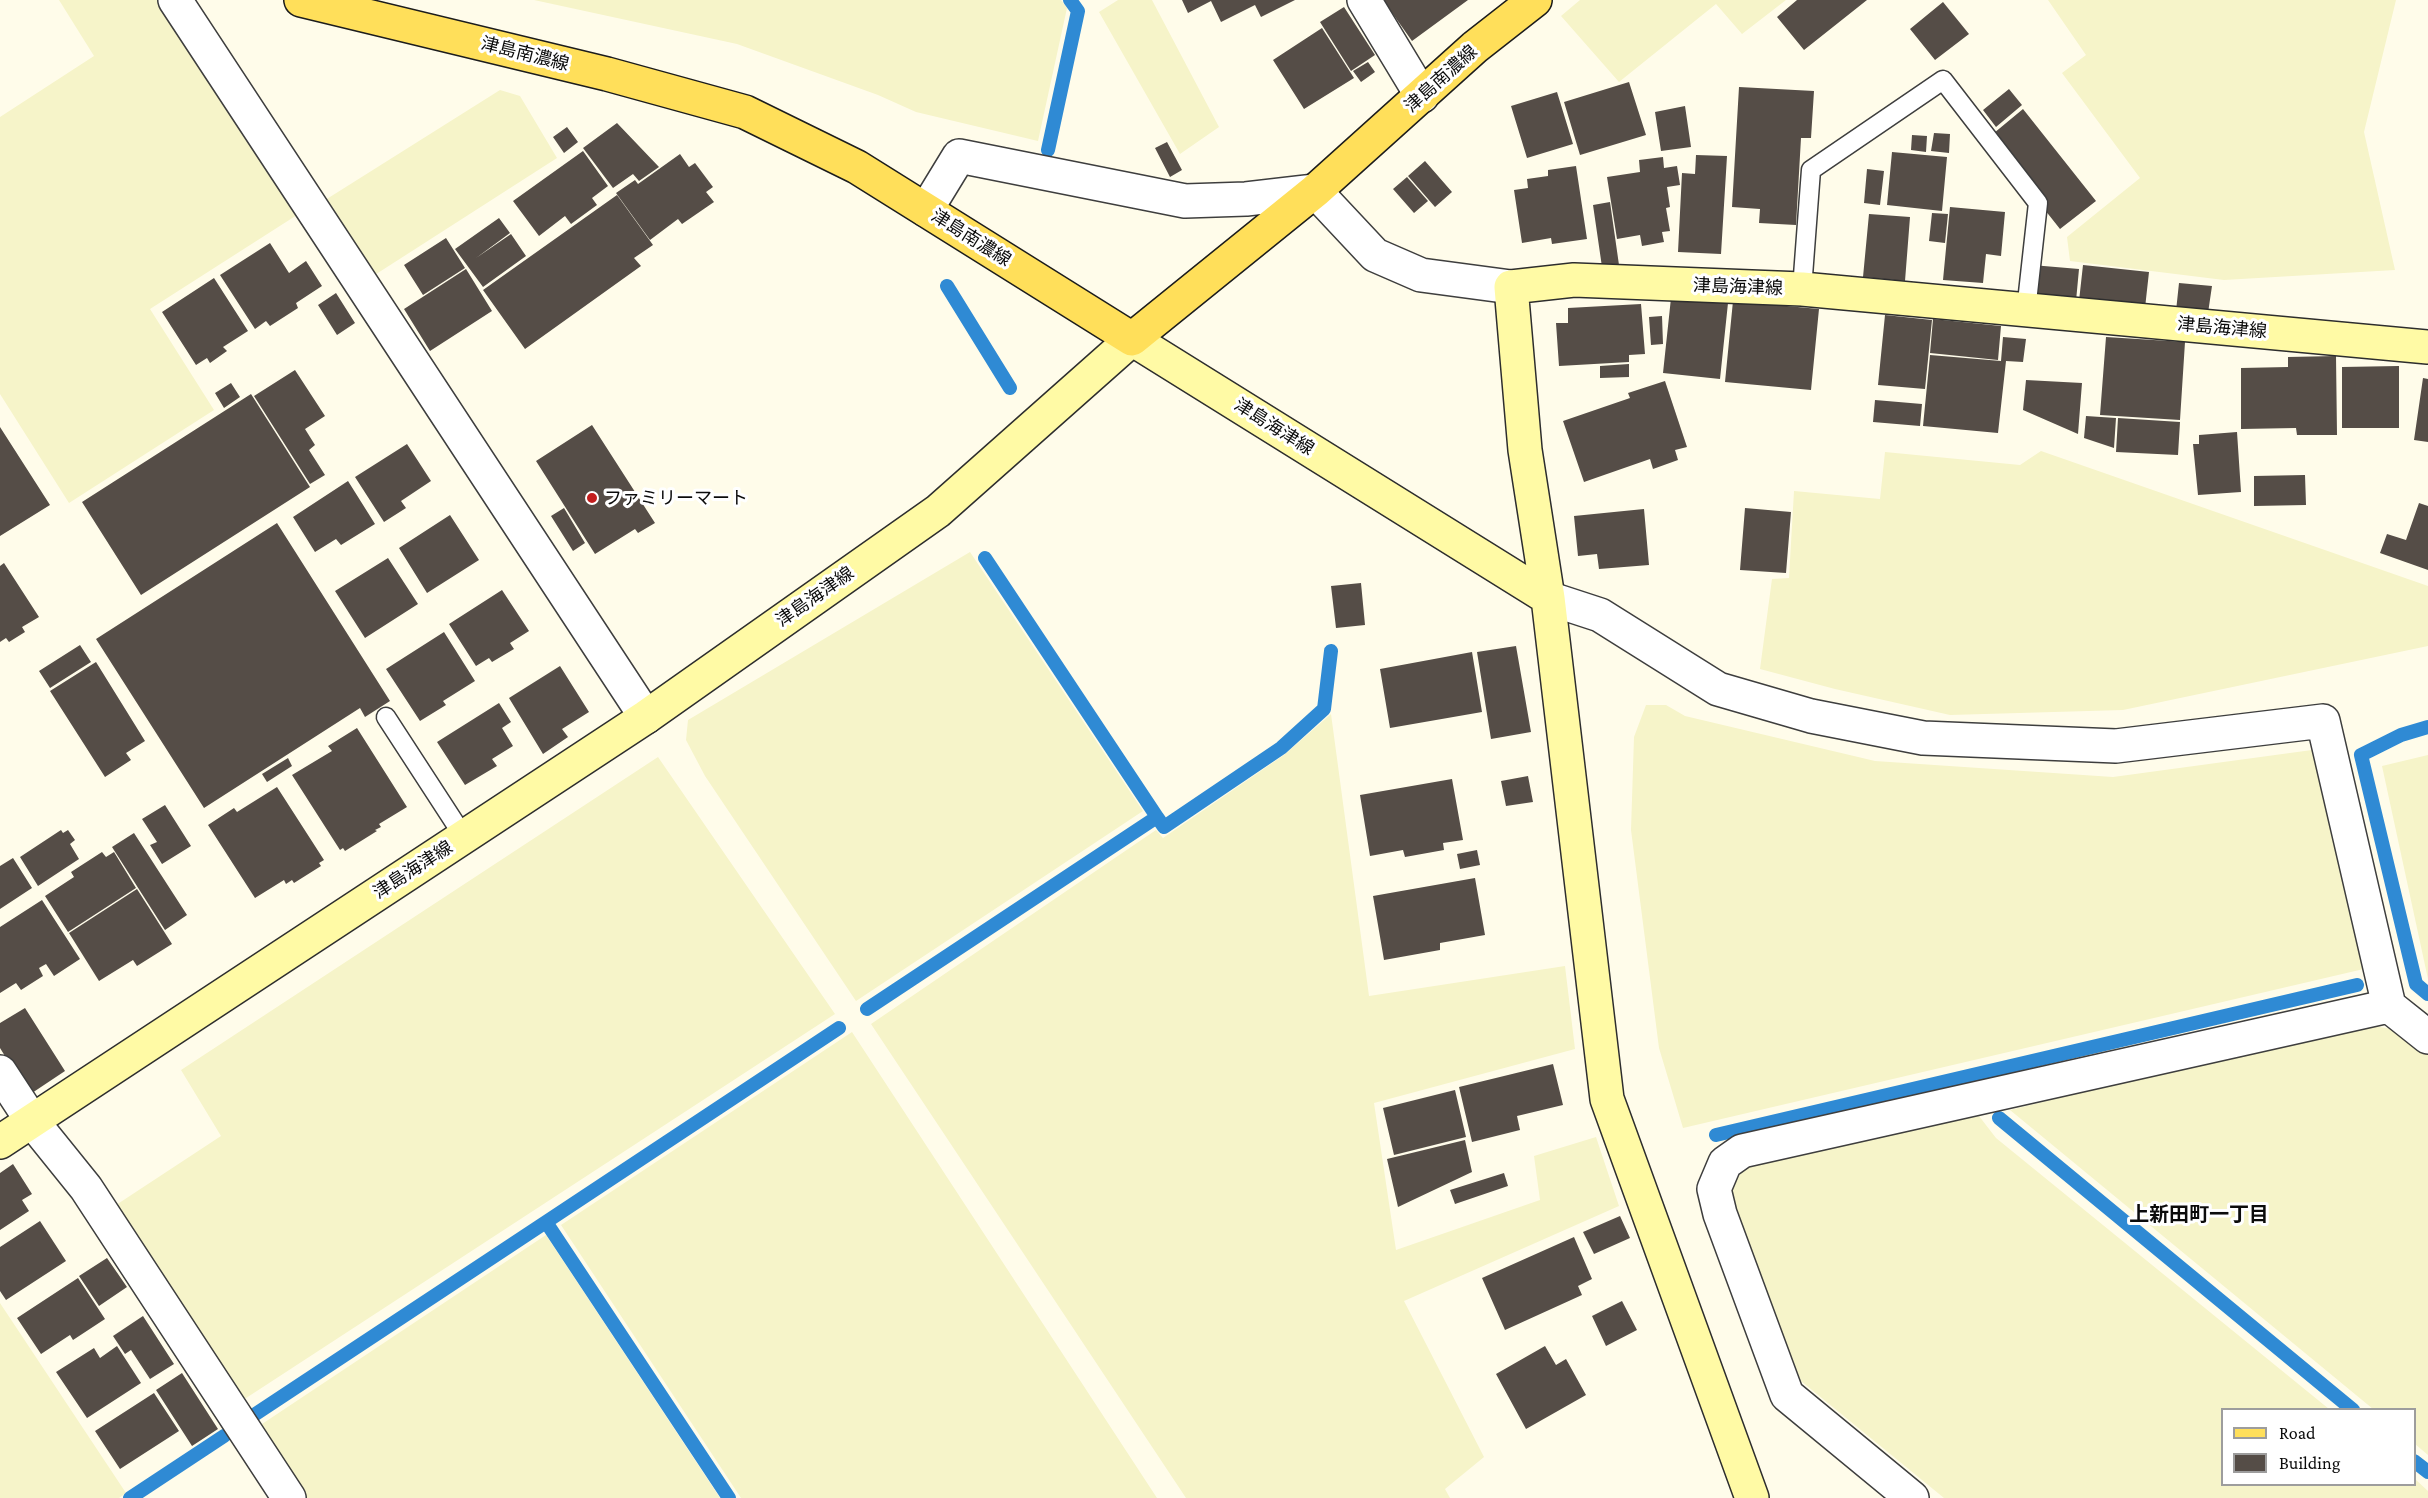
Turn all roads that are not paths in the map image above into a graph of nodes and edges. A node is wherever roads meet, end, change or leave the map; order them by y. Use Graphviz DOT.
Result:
graph roads {
  1 [pos="175,0"];
  2 [pos="301,0"];
  3 [pos="1364,0"];
  4 [pos="1534,0"];
  5 [pos="1422,96"];
  6 [pos="1315,191"];
  7 [pos="926,210"];
  8 [pos="1510,287"];
  9 [pos="1802,289"];
  10 [pos="2026,311"];
  11 [pos="1132,339"];
  12 [pos="2428,347"];
  13 [pos="1548,598"];
  14 [pos="386,717"];
  15 [pos="646,717"];
  16 [pos="464,837"];
  17 [pos="2389,1006"];
  18 [pos="2428,1037"];
  19 [pos="0,1072"];
  20 [pos="33,1121"];
  21 [pos="0,1142"];
  22 [pos="290,1498"];
  23 [pos="1752,1498"];
  24 [pos="1912,1498"];
  1 -- 15 [label="street"];
  2 -- 7 [label="main road, 津島南濃線"];
  3 -- 5 [label="street"];
  4 -- 5 [label="main road, 津島南濃線"];
  5 -- 6 [label="main road, 津島南濃線"];
  6 -- 7 [label="street"];
  6 -- 8 [label="street"];
  6 -- 11 [label="main road, 津島南濃線"];
  7 -- 11 [label="main road, 津島南濃線"];
  8 -- 9 [label="main road, 津島海津線"];
  8 -- 13 [label="main road"];
  9 -- 10 [label="main road, 津島海津線"];
  9 -- 10 [label="lane"];
  10 -- 12 [label="main road, 津島海津線"];
  11 -- 13 [label="main road, 津島海津線"];
  11 -- 15 [label="main road, 津島海津線"];
  13 -- 17 [label="street"];
  13 -- 23 [label="main road"];
  14 -- 16 [label="lane"];
  15 -- 16 [label="main road, 津島海津線"];
  16 -- 20 [label="main road, 津島海津線"];
  17 -- 18 [label="street"];
  17 -- 24 [label="street"];
  19 -- 20 [label="street"];
  20 -- 21 [label="main road, 津島海津線"];
  20 -- 22 [label="street"];
}
